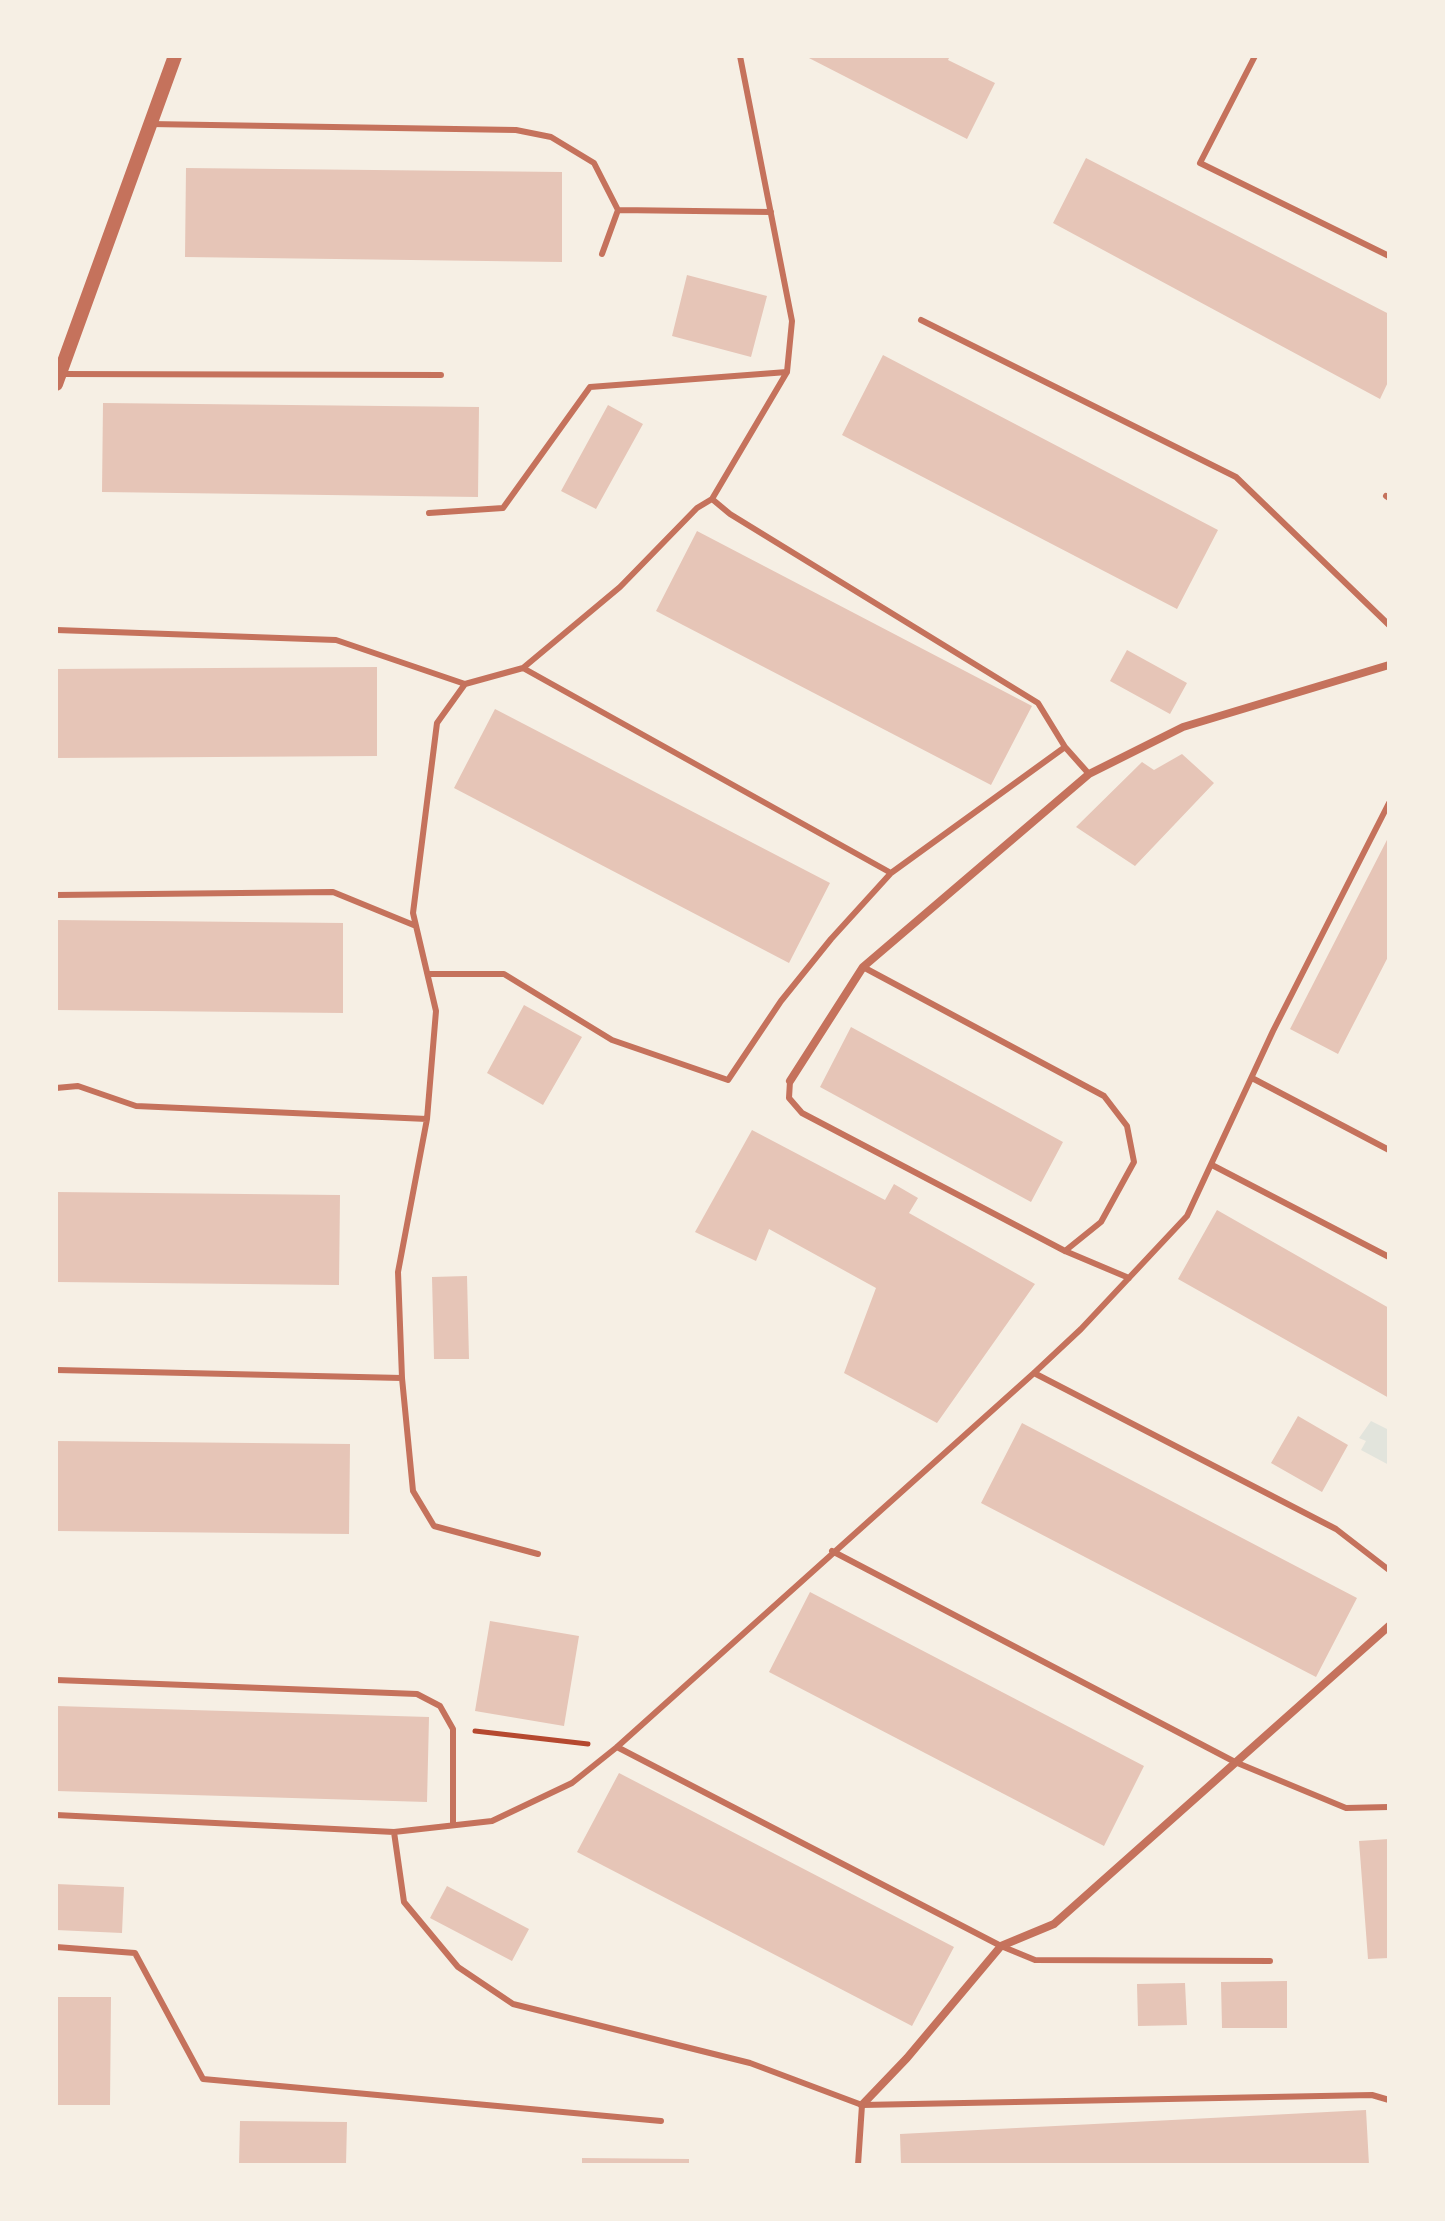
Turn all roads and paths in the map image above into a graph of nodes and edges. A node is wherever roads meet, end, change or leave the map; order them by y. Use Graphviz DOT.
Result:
graph roads {
  1 [pos="175,56"];
  2 [pos="740,56"];
  3 [pos="1255,56"];
  4 [pos="150,124"];
  5 [pos="618,210"];
  6 [pos="771,212"];
  7 [pos="602,254"];
  8 [pos="1389,256"];
  9 [pos="921,320"];
  10 [pos="787,372"];
  11 [pos="441,375"];
  12 [pos="58,379"];
  13 [pos="712,499"];
  14 [pos="429,513"];
  15 [pos="1389,625"];
  16 [pos="56,630"];
  17 [pos="1389,665"];
  18 [pos="523,668"];
  19 [pos="465,684"];
  20 [pos="1065,747"];
  21 [pos="1089,774"];
  22 [pos="1389,803"];
  23 [pos="891,873"];
  24 [pos="56,895"];
  25 [pos="416,926"];
  26 [pos="863,967"];
  27 [pos="428,974"];
  28 [pos="1252,1078"];
  29 [pos="790,1081"];
  30 [pos="56,1088"];
  31 [pos="427,1119"];
  32 [pos="1389,1150"];
  33 [pos="1212,1165"];
  34 [pos="1065,1251"];
  35 [pos="1389,1257"];
  36 [pos="1129,1278"];
  37 [pos="56,1370"];
  38 [pos="1034,1373"];
  39 [pos="402,1378"];
  40 [pos="832,1551"];
  41 [pos="538,1554"];
  42 [pos="1389,1570"];
  43 [pos="1389,1626"];
  44 [pos="56,1680"];
  45 [pos="453,1729"];
  46 [pos="617,1747"];
  47 [pos="1235,1762"];
  48 [pos="1389,1807"];
  49 [pos="56,1815"];
  50 [pos="453,1825"];
  51 [pos="394,1832"];
  52 [pos="1001,1946"];
  53 [pos="56,1947"];
  54 [pos="1270,1961"];
  55 [pos="1389,2100"];
  56 [pos="862,2105"];
  57 [pos="661,2121"];
  58 [pos="858,2165"];
  1 -- 4 [label="street"];
  2 -- 6 [label="lane"];
  3 -- 8 [label="lane"];
  4 -- 5 [label="lane"];
  4 -- 12 [label="street"];
  5 -- 6 [label="lane"];
  5 -- 7 [label="lane"];
  6 -- 10 [label="lane"];
  9 -- 15 [label="lane"];
  10 -- 13 [label="lane"];
  10 -- 14 [label="lane"];
  11 -- 12 [label="lane"];
  13 -- 18 [label="lane"];
  13 -- 20 [label="lane"];
  16 -- 19 [label="lane"];
  17 -- 21 [label="street"];
  18 -- 19 [label="lane"];
  18 -- 23 [label="lane"];
  19 -- 25 [label="lane"];
  20 -- 21 [label="lane"];
  20 -- 23 [label="lane"];
  21 -- 26 [label="street"];
  22 -- 28 [label="lane"];
  23 -- 27 [label="lane"];
  24 -- 25 [label="lane"];
  25 -- 27 [label="lane"];
  26 -- 29 [label="street"];
  26 -- 34 [label="lane"];
  27 -- 31 [label="lane"];
  28 -- 32 [label="lane"];
  28 -- 33 [label="lane"];
  29 -- 34 [label="lane"];
  30 -- 31 [label="lane"];
  31 -- 39 [label="lane"];
  33 -- 35 [label="lane"];
  33 -- 36 [label="lane"];
  34 -- 36 [label="lane"];
  36 -- 38 [label="lane"];
  37 -- 39 [label="lane"];
  38 -- 40 [label="lane"];
  38 -- 42 [label="lane"];
  39 -- 41 [label="lane"];
  40 -- 46 [label="lane"];
  40 -- 47 [label="lane"];
  43 -- 47 [label="street"];
  44 -- 45 [label="lane"];
  45 -- 46 [label="path"];
  45 -- 50 [label="lane"];
  46 -- 50 [label="lane"];
  46 -- 52 [label="lane"];
  47 -- 48 [label="lane"];
  47 -- 52 [label="street"];
  49 -- 51 [label="lane"];
  50 -- 51 [label="lane"];
  51 -- 56 [label="lane"];
  52 -- 54 [label="lane"];
  52 -- 56 [label="street"];
  53 -- 57 [label="lane"];
  55 -- 56 [label="lane"];
  56 -- 58 [label="lane"];
}
